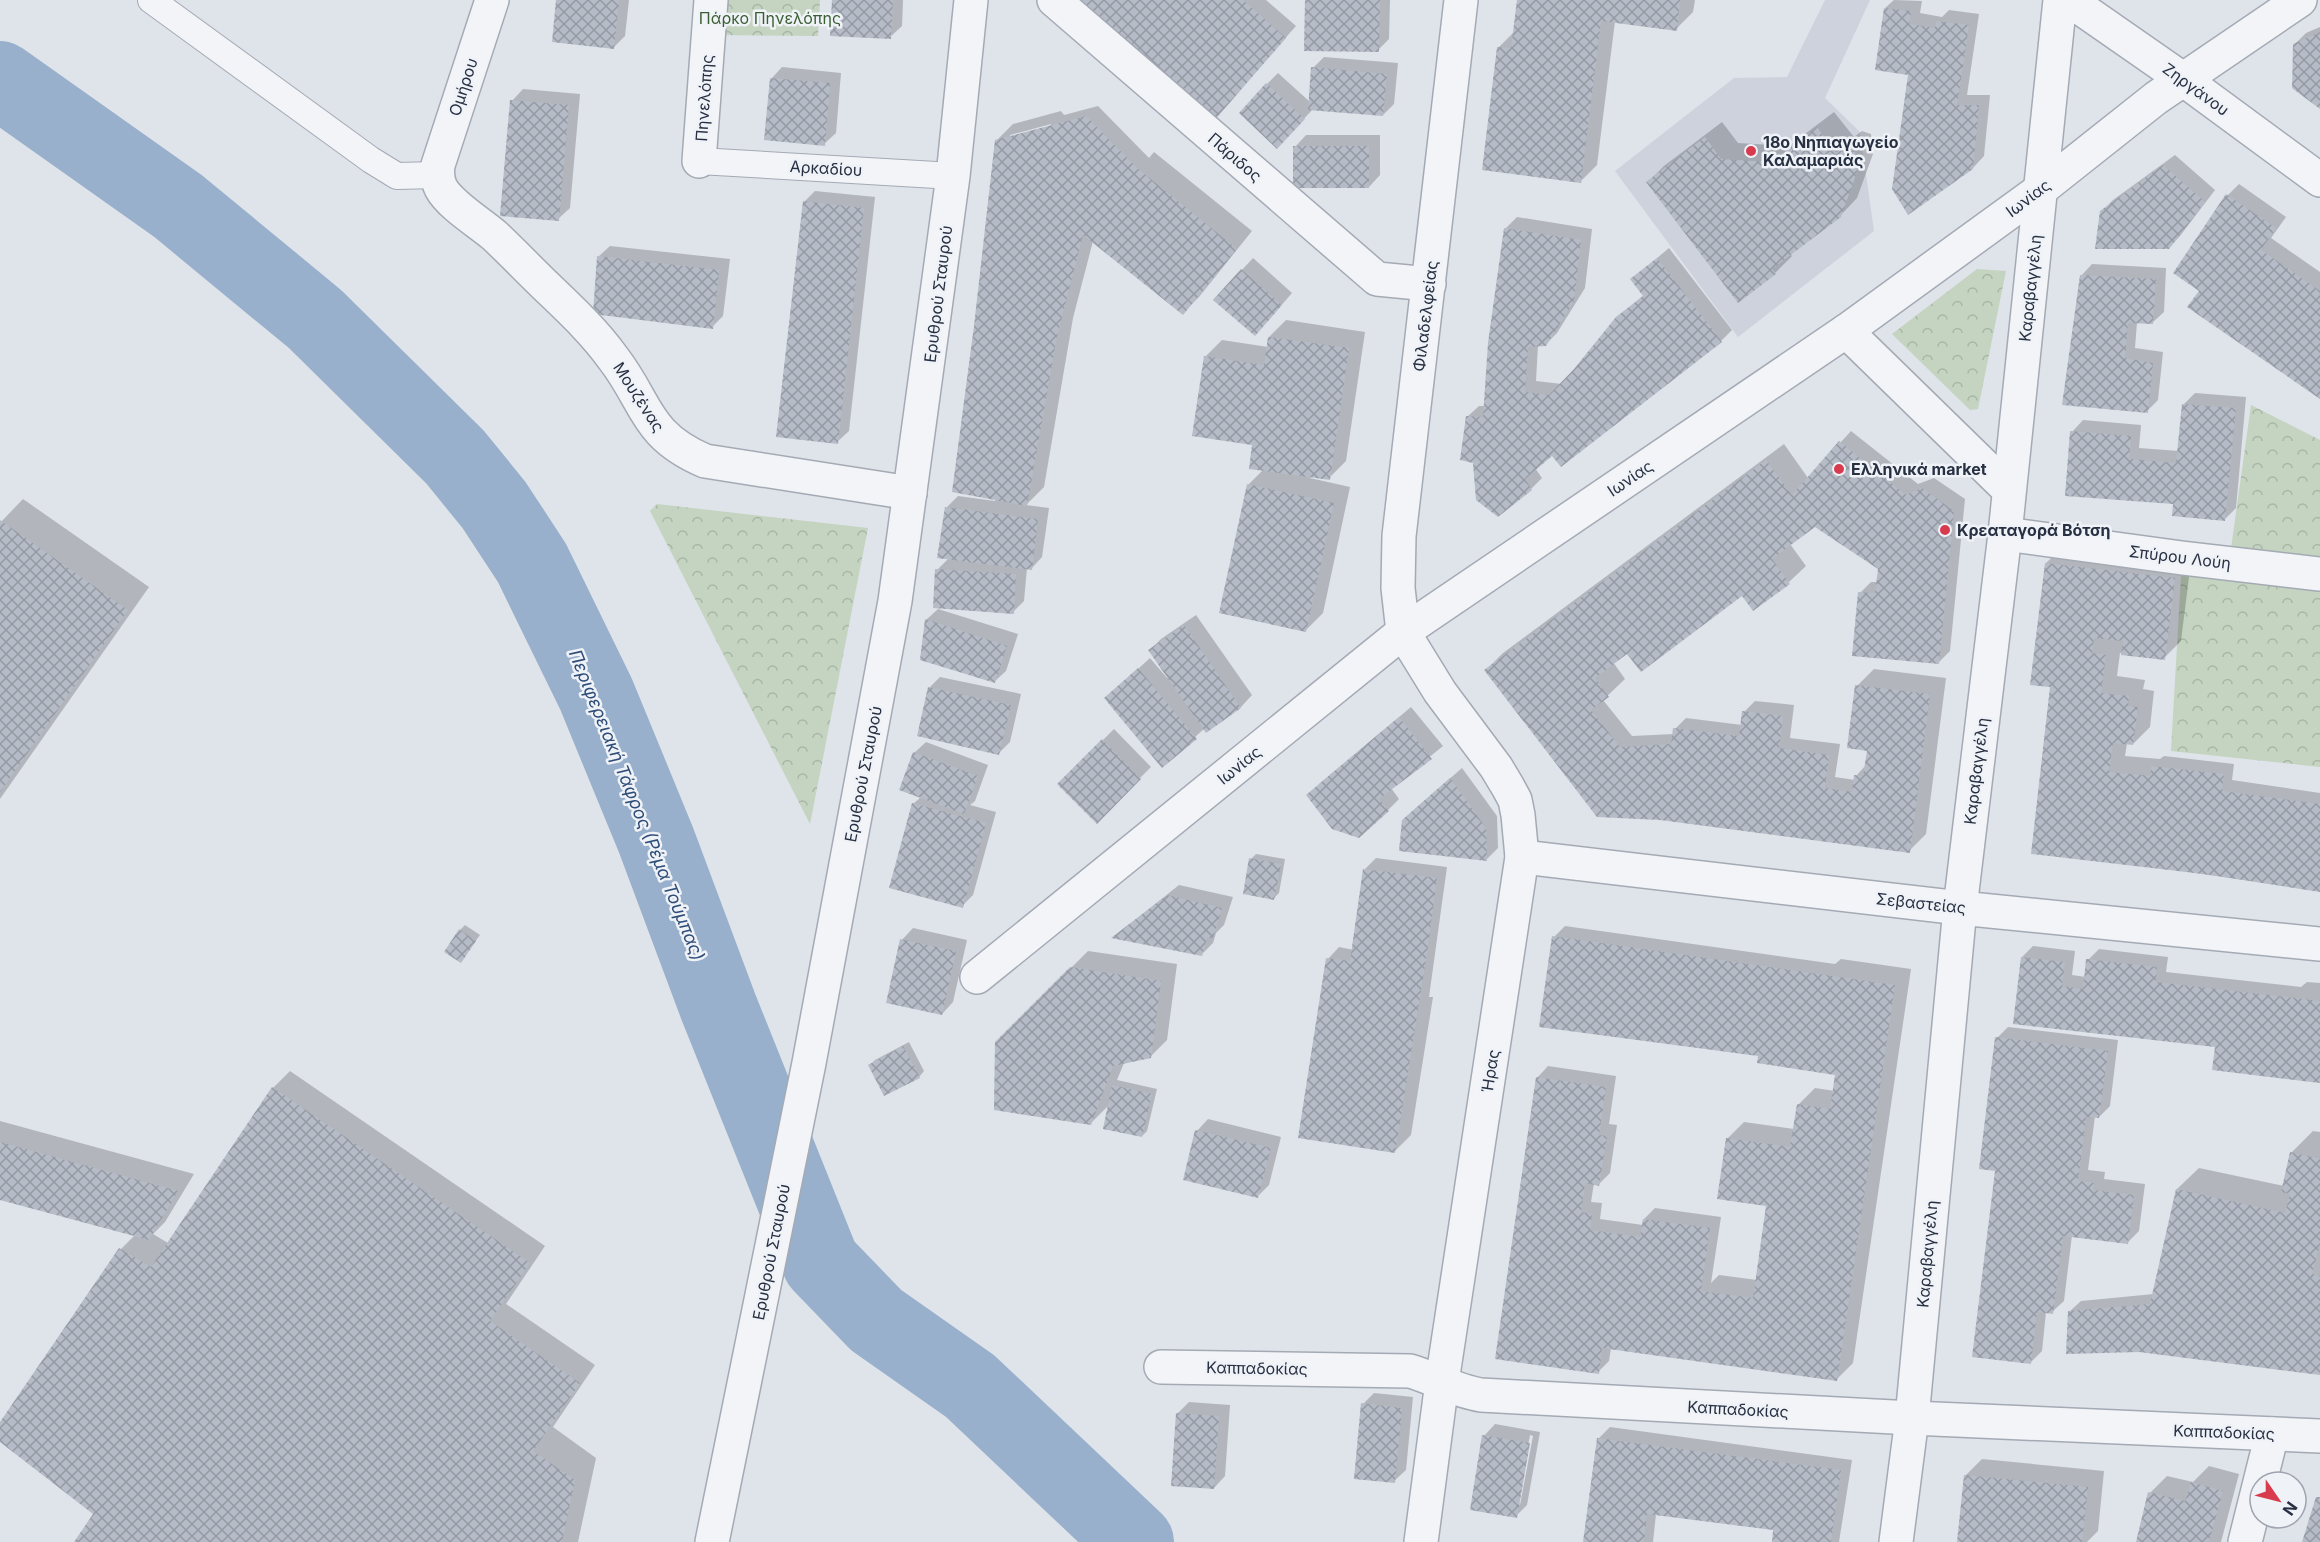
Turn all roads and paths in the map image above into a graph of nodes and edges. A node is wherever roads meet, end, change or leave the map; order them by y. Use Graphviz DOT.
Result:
graph roads {
  1 [pos="151,0"];
  2 [pos="492,0"];
  3 [pos="711,0"];
  4 [pos="970,0"];
  5 [pos="1054,0"];
  6 [pos="1461,0"];
  7 [pos="2060,0"];
  8 [pos="2069,0"];
  9 [pos="2300,0"];
  10 [pos="2184,80"];
  11 [pos="699,161"];
  12 [pos="437,176"];
  13 [pos="953,176"];
  14 [pos="2320,180"];
  15 [pos="2040,190"];
  16 [pos="1429,284"];
  17 [pos="1846,331"];
  18 [pos="2009,490"];
  19 [pos="910,494"];
  20 [pos="2005,534"];
  21 [pos="2320,574"];
  22 [pos="1403,632"];
  23 [pos="1522,857"];
  24 [pos="1959,908"];
  25 [pos="2320,944"];
  26 [pos="978,977"];
  27 [pos="1161,1367"];
  28 [pos="1442,1382"];
  29 [pos="1912,1418"];
  30 [pos="2272,1434"];
  31 [pos="2320,1436"];
  32 [pos="715,1531"];
  33 [pos="1420,1542"];
  34 [pos="1896,1542"];
  35 [pos="2244,1542"];
  1 -- 12 [label="lane"];
  2 -- 12 [label="street, Ομήρου"];
  3 -- 11 [label="street, Πηνελόπης"];
  4 -- 13 [label="street, Ερυθρού Σταυρού"];
  5 -- 16 [label="street, Πάριδος"];
  6 -- 16 [label="street, Φιλαδελφείας"];
  7 -- 15 [label="street, Καραβαγγέλη"];
  8 -- 10 [label="street, Ζηργάνου"];
  9 -- 10 [label="street, Ιωνίας"];
  10 -- 14 [label="street, Ζηργάνου"];
  10 -- 15 [label="street, Ιωνίας"];
  11 -- 13 [label="lane, Αρκαδίου"];
  12 -- 19 [label="street, Μουζένας"];
  13 -- 19 [label="street, Ερυθρού Σταυρού"];
  15 -- 17 [label="street, Ιωνίας"];
  15 -- 18 [label="street, Καραβαγγέλη"];
  16 -- 22 [label="street, Φιλαδελφείας"];
  17 -- 18 [label="street"];
  17 -- 22 [label="street, Ιωνίας"];
  18 -- 20 [label="street, Καραβαγγέλη"];
  19 -- 32 [label="street, Ερυθρού Σταυρού"];
  20 -- 21 [label="street, Σπύρου Λούη"];
  20 -- 24 [label="street, Καραβαγγέλη"];
  22 -- 23 [label="street, Ήρας"];
  22 -- 26 [label="street, Ιωνίας"];
  23 -- 24 [label="street, Σεβαστείας"];
  23 -- 28 [label="street, Ήρας"];
  24 -- 25 [label="street, Σεβαστείας"];
  24 -- 29 [label="street, Καραβαγγέλη"];
  27 -- 28 [label="street, Καππαδοκίας"];
  28 -- 29 [label="street, Καππαδοκίας"];
  28 -- 33 [label="street, Ήρας"];
  29 -- 30 [label="street, Καππαδοκίας"];
  29 -- 34 [label="street, Καραβαγγέλη"];
  30 -- 31 [label="street, Καππαδοκίας"];
  30 -- 35 [label="street"];
}
